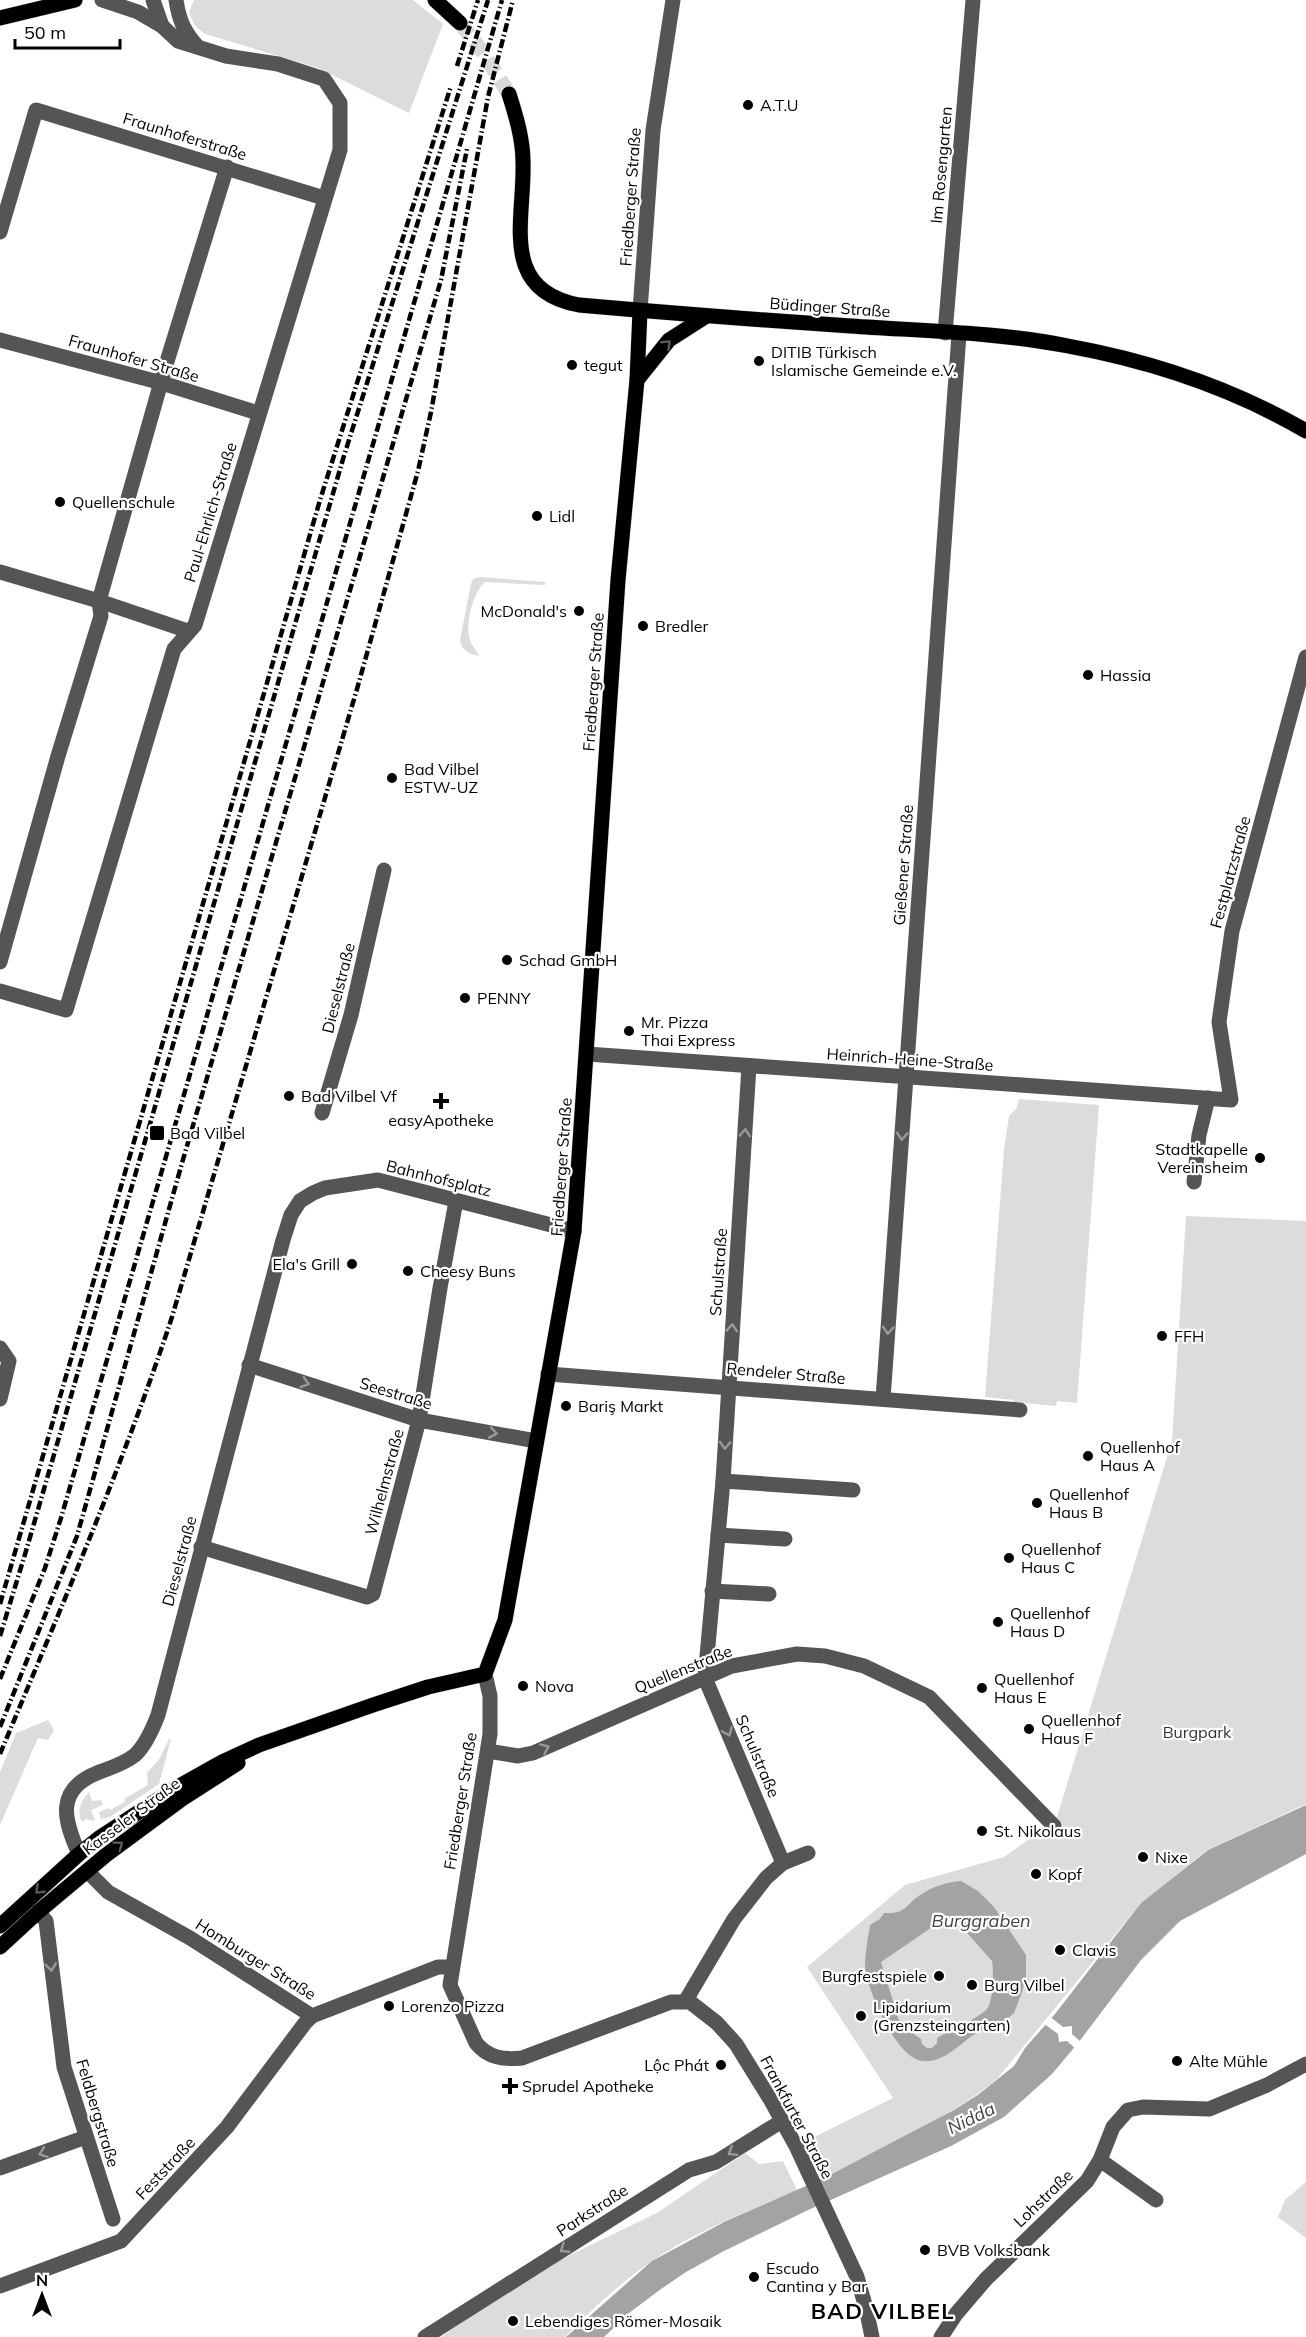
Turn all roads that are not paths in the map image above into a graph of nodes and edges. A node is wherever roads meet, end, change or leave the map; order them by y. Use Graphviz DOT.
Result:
graph roads {
  1 [pos="75,0"];
  2 [pos="102,0"];
  3 [pos="153,0"];
  4 [pos="176,0"];
  5 [pos="435,0"];
  6 [pos="673,0"];
  7 [pos="973,0"];
  8 [pos="0,18"];
  9 [pos="460,23"];
  10 [pos="162,26"];
  11 [pos="198,47"];
  12 [pos="509,94"];
  13 [pos="227,167"];
  14 [pos="324,198"];
  15 [pos="0,232"];
  16 [pos="640,310"];
  17 [pos="705,317"];
  18 [pos="952,333"];
  19 [pos="0,340"];
  20 [pos="636,380"];
  21 [pos="162,383"];
  22 [pos="258,413"];
  23 [pos="1306,431"];
  24 [pos="0,572"];
  25 [pos="99,601"];
  26 [pos="188,631"];
  27 [pos="1306,657"];
  28 [pos="384,870"];
  29 [pos="0,962"];
  30 [pos="0,991"];
  31 [pos="587,1054"];
  32 [pos="749,1066"];
  33 [pos="906,1077"];
  34 [pos="1208,1098"];
  35 [pos="1231,1100"];
  36 [pos="322,1113"];
  37 [pos="1194,1182"];
  38 [pos="456,1201"];
  39 [pos="574,1231"];
  40 [pos="284,1237"];
  41 [pos="0,1348"];
  42 [pos="249,1365"];
  43 [pos="549,1374"];
  44 [pos="728,1386"];
  45 [pos="0,1399"];
  46 [pos="883,1399"];
  47 [pos="1020,1410"];
  48 [pos="419,1420"];
  49 [pos="536,1441"];
  50 [pos="723,1481"];
  51 [pos="853,1490"];
  52 [pos="718,1535"];
  53 [pos="785,1539"];
  54 [pos="201,1547"];
  55 [pos="712,1591"];
  56 [pos="769,1594"];
  57 [pos="485,1674"];
  58 [pos="705,1678"];
  59 [pos="297,1732"];
  60 [pos="488,1751"];
  61 [pos="1054,1826"];
  62 [pos="808,1853"];
  63 [pos="79,1854"];
  64 [pos="783,1863"];
  65 [pos="87,1870"];
  66 [pos="38,1912"];
  67 [pos="0,1926"];
  68 [pos="0,1947"];
  69 [pos="451,1967"];
  70 [pos="686,2000"];
  71 [pos="312,2016"];
  72 [pos="1306,2064"];
  73 [pos="782,2121"];
  74 [pos="86,2137"];
  75 [pos="1100,2160"];
  76 [pos="0,2168"];
  77 [pos="1156,2200"];
  78 [pos="113,2219"];
  79 [pos="0,2286"];
  80 [pos="872,2335"];
  81 [pos="425,2337"];
  82 [pos="941,2337"];
  1 -- 8 [label="main road"];
  2 -- 10 [label="street, Paul-Ehrlich-Straße"];
  3 -- 10 [label="street"];
  4 -- 11 [label="street"];
  5 -- 9 [label="main road"];
  6 -- 16 [label="street, Friedberger Straße"];
  7 -- 18 [label="street, Im Rosengarten"];
  10 -- 11 [label="street, Paul-Ehrlich-Straße"];
  11 -- 14 [label="street, Paul-Ehrlich-Straße"];
  12 -- 16 [label="main road, Büdinger Straße"];
  13 -- 14 [label="street, Fraunhoferstraße"];
  13 -- 15 [label="street, Fraunhoferstraße"];
  13 -- 21 [label="street"];
  14 -- 22 [label="street, Paul-Ehrlich-Straße"];
  16 -- 17 [label="main road, Büdinger Straße"];
  16 -- 20 [label="main road, Friedberger Straße"];
  17 -- 18 [label="main road, Büdinger Straße"];
  20 -- 17 [label="main road, one-way"];
  18 -- 23 [label="main road, Büdinger Straße"];
  18 -- 33 [label="street, Gießener Straße"];
  19 -- 21 [label="street, Fraunhofer Straße"];
  20 -- 31 [label="main road, Friedberger Straße"];
  21 -- 22 [label="street, Fraunhofer Straße"];
  21 -- 25 [label="street"];
  22 -- 26 [label="street, Paul-Ehrlich-Straße"];
  24 -- 25 [label="street"];
  25 -- 26 [label="street"];
  25 -- 29 [label="street"];
  26 -- 30 [label="street, Paul-Ehrlich-Straße"];
  27 -- 35 [label="street, Festplatzstraße"];
  28 -- 36 [label="street, Dieselstraße"];
  31 -- 32 [label="street, Heinrich-Heine-Straße"];
  31 -- 39 [label="main road, Friedberger Straße"];
  32 -- 33 [label="street, Heinrich-Heine-Straße"];
  44 -- 32 [label="street, Schulstraße, one-way"];
  33 -- 34 [label="street, Heinrich-Heine-Straße"];
  33 -- 46 [label="street, Gießener Straße, one-way"];
  34 -- 35 [label="street, Heinrich-Heine-Straße"];
  34 -- 37 [label="street"];
  38 -- 39 [label="street, Bahnhofsplatz"];
  38 -- 40 [label="street, Bahnhofsplatz"];
  38 -- 48 [label="street, Wilhelmstraße"];
  39 -- 43 [label="main road, Friedberger Straße"];
  40 -- 42 [label="street, Dieselstraße"];
  41 -- 45 [label="street"];
  42 -- 48 [label="street, Seestraße, one-way"];
  42 -- 54 [label="street, Dieselstraße"];
  43 -- 44 [label="street, Rendeler Straße"];
  43 -- 49 [label="main road, Friedberger Straße"];
  44 -- 46 [label="street, Rendeler Straße"];
  44 -- 50 [label="street, Schulstraße, one-way"];
  46 -- 47 [label="street, Rendeler Straße"];
  48 -- 49 [label="street, Seestraße, one-way"];
  48 -- 54 [label="street, Wilhelmstraße"];
  49 -- 57 [label="main road, Friedberger Straße"];
  50 -- 51 [label="street"];
  50 -- 52 [label="street, Schulstraße"];
  52 -- 53 [label="street"];
  52 -- 55 [label="street, Schulstraße"];
  54 -- 63 [label="street, Dieselstraße"];
  55 -- 56 [label="street"];
  55 -- 58 [label="street, Schulstraße"];
  57 -- 59 [label="main road, Kasseler Straße"];
  57 -- 60 [label="street, Friedberger Straße"];
  60 -- 58 [label="street, Quellenstraße, one-way"];
  58 -- 61 [label="street, Quellenstraße"];
  58 -- 64 [label="street, Schulstraße, one-way"];
  59 -- 63 [label="main road, Kasseler Straße"];
  65 -- 59 [label="main road, Kasseler Straße, one-way"];
  60 -- 69 [label="street, Friedberger Straße"];
  62 -- 64 [label="street"];
  63 -- 65 [label="main road"];
  63 -- 67 [label="main road, Kasseler Straße, one-way"];
  64 -- 70 [label="street"];
  65 -- 66 [label="main road, Kasseler Straße"];
  65 -- 71 [label="street, Homburger Straße"];
  66 -- 68 [label="main road, Kasseler Straße"];
  66 -- 74 [label="street, Feldbergstraße, one-way"];
  69 -- 70 [label="street, Friedberger Straße"];
  69 -- 71 [label="street, Homburger Straße"];
  70 -- 73 [label="street, Frankfurter Straße"];
  71 -- 79 [label="street, Feststraße"];
  72 -- 75 [label="street, Lohstraße"];
  73 -- 80 [label="street, Frankfurter Straße"];
  73 -- 81 [label="street, Parkstraße, one-way"];
  74 -- 76 [label="street, one-way"];
  74 -- 78 [label="street, Feldbergstraße"];
  75 -- 77 [label="street"];
  75 -- 82 [label="street, Lohstraße"];
}
